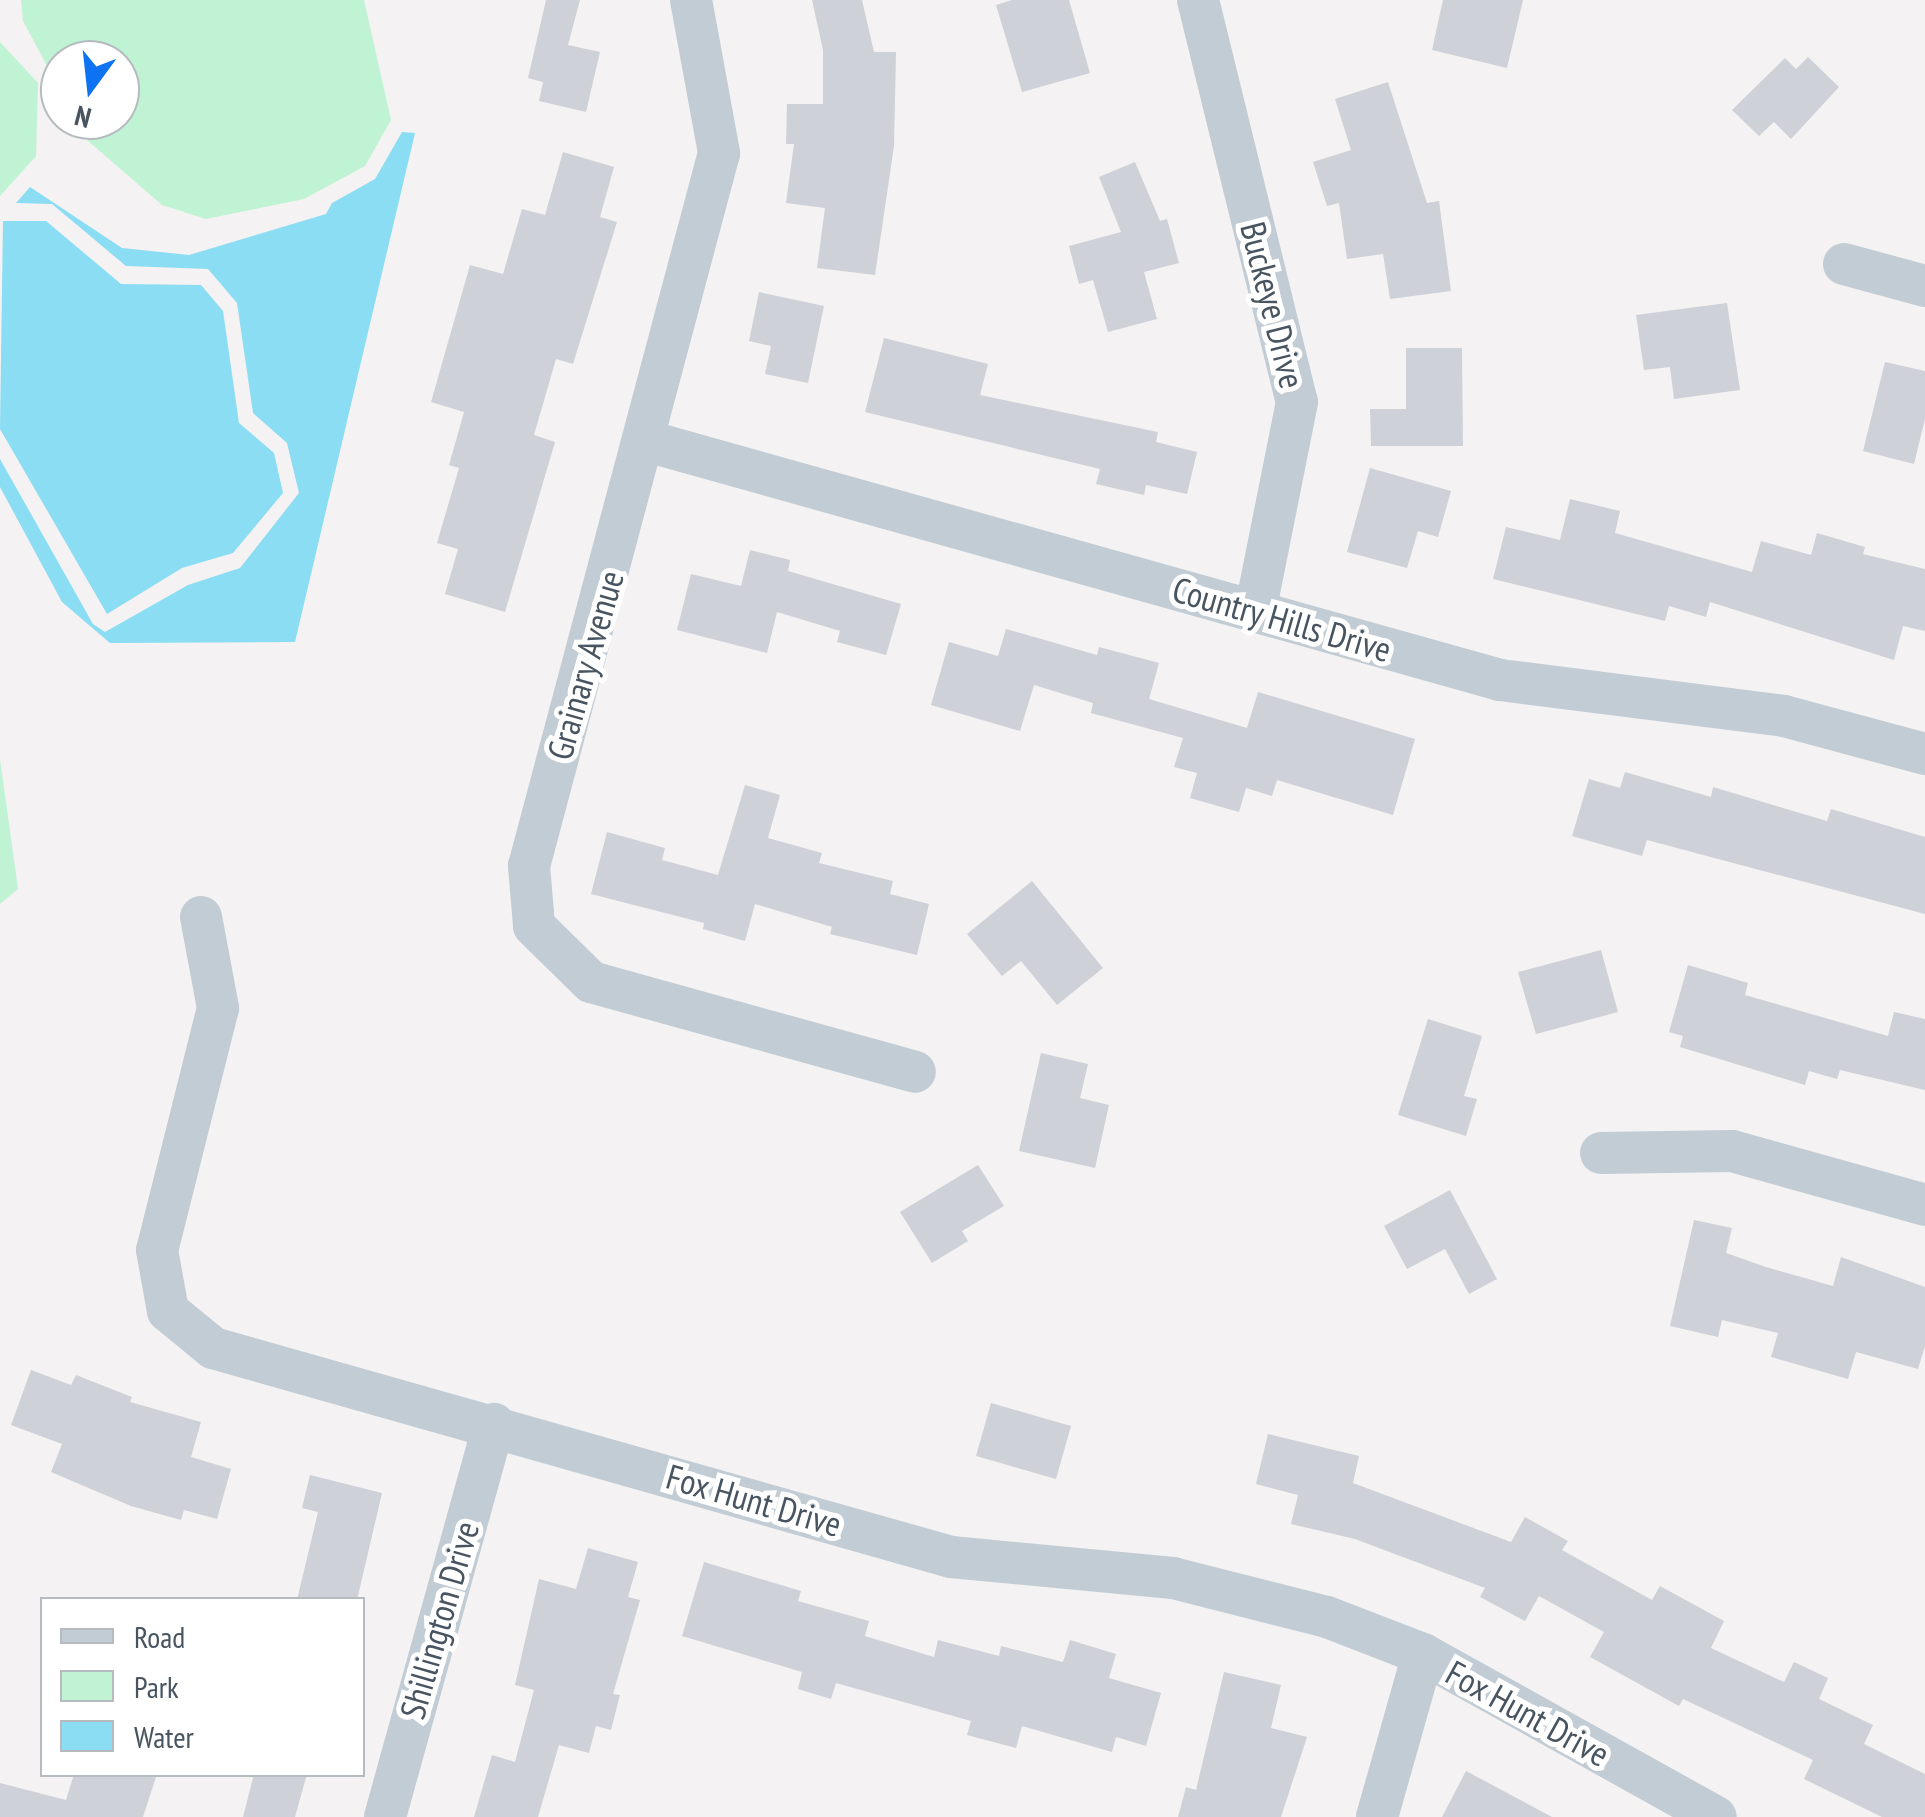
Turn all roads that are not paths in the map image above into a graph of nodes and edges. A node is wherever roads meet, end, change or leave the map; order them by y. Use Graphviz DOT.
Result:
graph roads {
  1 [pos="692,0"];
  2 [pos="1206,2"];
  3 [pos="1844,264"];
  4 [pos="1925,286"];
  5 [pos="647,441"];
  6 [pos="1254,612"];
  7 [pos="1925,754"];
  8 [pos="201,916"];
  9 [pos="914,1072"];
  10 [pos="1602,1153"];
  11 [pos="1925,1205"];
  12 [pos="494,1424"];
  13 [pos="1423,1654"];
  14 [pos="385,1817"];
  15 [pos="1377,1817"];
  16 [pos="1716,1817"];
  1 -- 5 [label="street, Grainary Avenue"];
  2 -- 6 [label="street, Buckeye Drive"];
  3 -- 4 [label="street"];
  5 -- 6 [label="street, Country Hills Drive"];
  5 -- 9 [label="street, Grainary Avenue"];
  6 -- 7 [label="street, Country Hills Drive"];
  8 -- 12 [label="street, Fox Hunt Drive"];
  10 -- 11 [label="street"];
  12 -- 13 [label="street, Fox Hunt Drive"];
  12 -- 14 [label="street, Shillington Drive"];
  13 -- 15 [label="street"];
  13 -- 16 [label="street, Fox Hunt Drive"];
}
